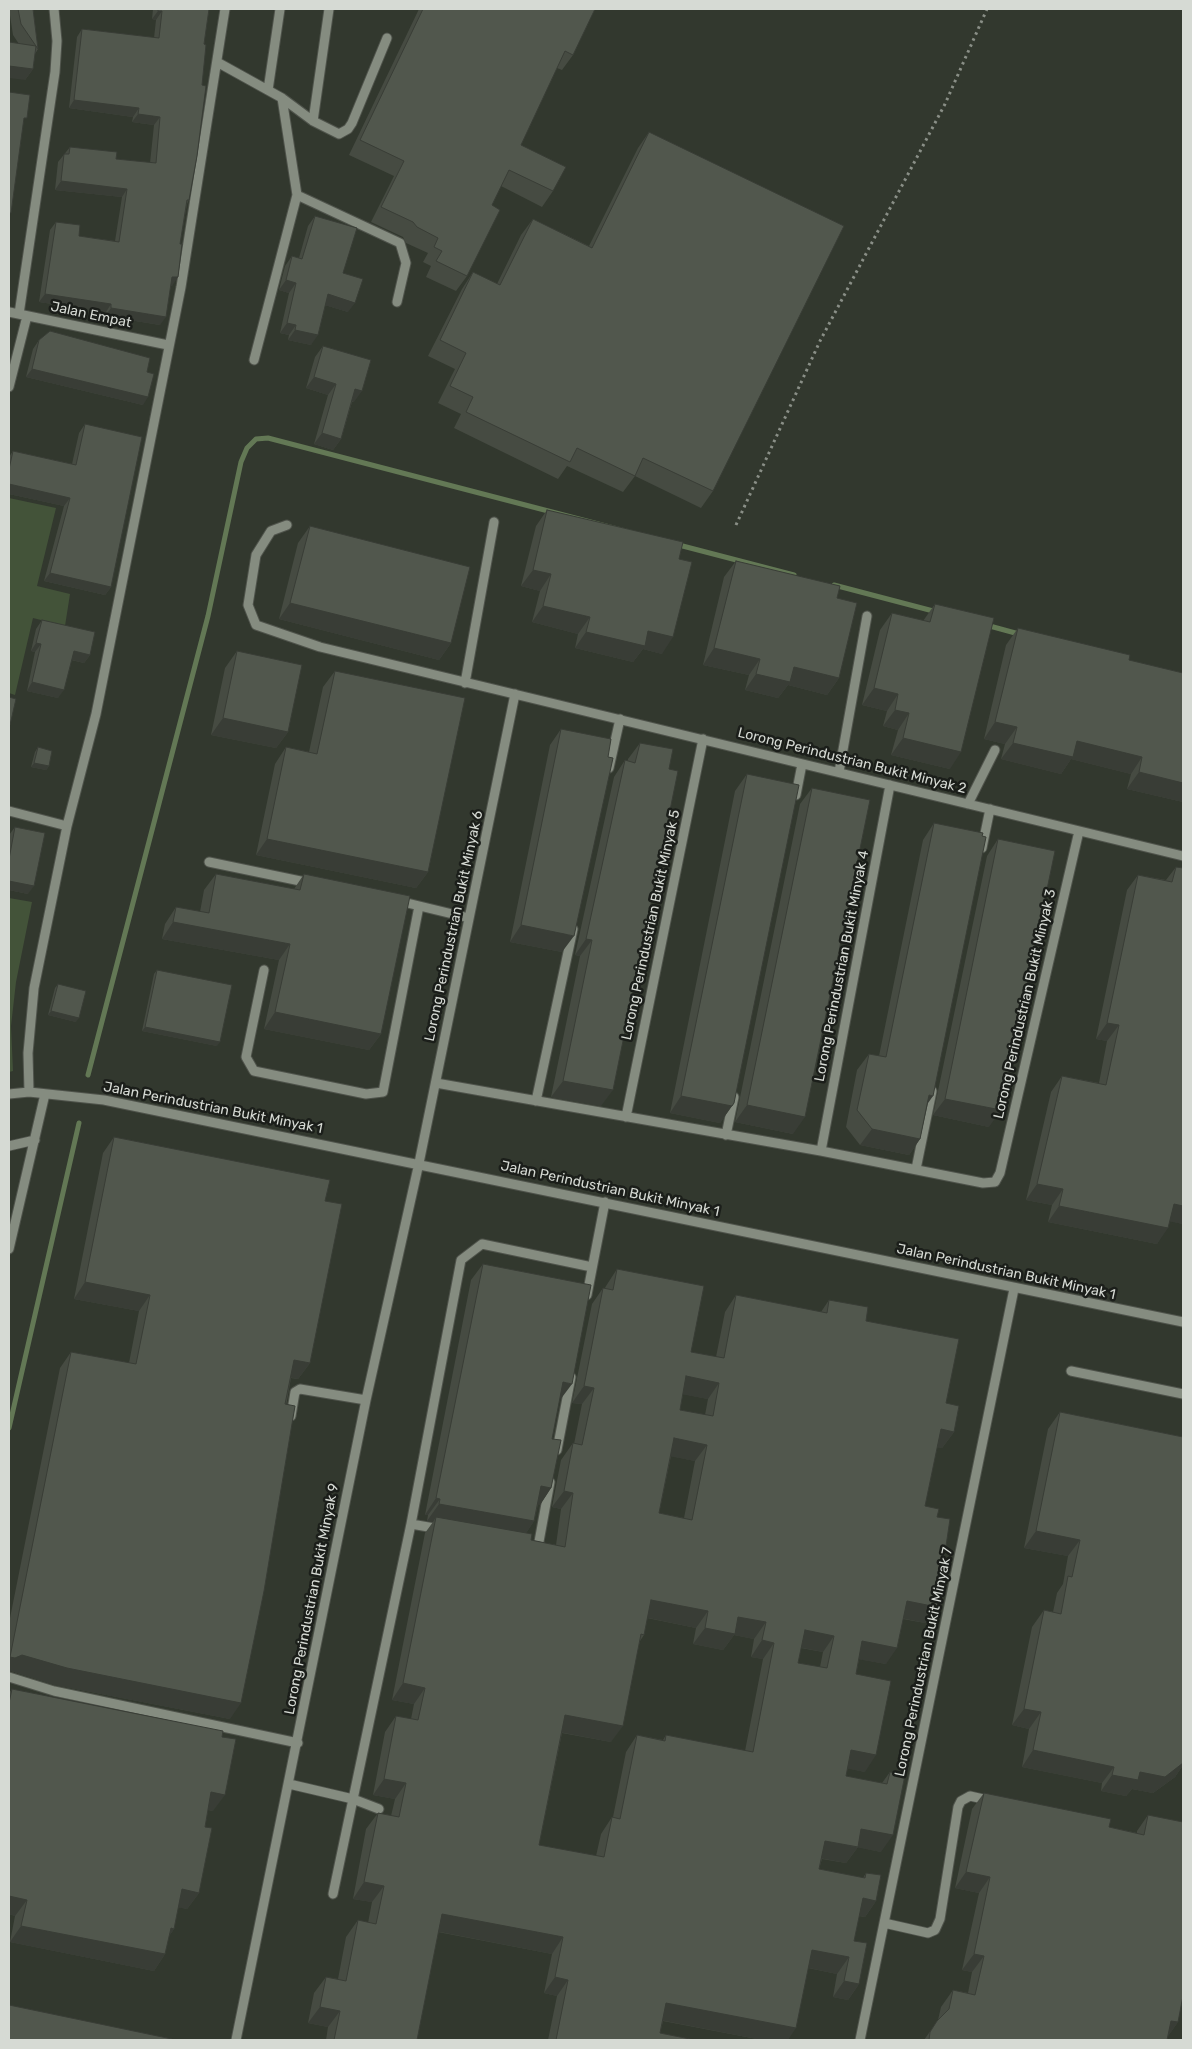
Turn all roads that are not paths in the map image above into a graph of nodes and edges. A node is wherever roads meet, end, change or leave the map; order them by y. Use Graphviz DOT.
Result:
graph roads {
  1 [pos="54,9"];
  2 [pos="225,9"];
  3 [pos="280,9"];
  4 [pos="329,9"];
  5 [pos="387,38"];
  6 [pos="218,62"];
  7 [pos="268,90"];
  8 [pos="282,98"];
  9 [pos="313,121"];
  10 [pos="297,195"];
  11 [pos="397,302"];
  12 [pos="9,312"];
  13 [pos="22,315"];
  14 [pos="168,345"];
  15 [pos="254,360"];
  16 [pos="9,387"];
  17 [pos="494,522"];
  18 [pos="287,525"];
  19 [pos="867,616"];
  20 [pos="465,683"];
  21 [pos="515,694"];
  22 [pos="620,719"];
  23 [pos="703,739"];
  24 [pos="995,750"];
  25 [pos="802,764"];
  26 [pos="839,772"];
  27 [pos="607,776"];
  28 [pos="890,785"];
  29 [pos="794,803"];
  30 [pos="968,804"];
  31 [pos="990,809"];
  32 [pos="9,811"];
  33 [pos="67,826"];
  34 [pos="1079,831"];
  35 [pos="1183,856"];
  36 [pos="980,858"];
  37 [pos="209,862"];
  38 [pos="324,886"];
  39 [pos="392,900"];
  40 [pos="419,906"];
  41 [pos="469,918"];
  42 [pos="576,919"];
  43 [pos="264,970"];
  44 [pos="934,1082"];
  45 [pos="436,1083"];
  46 [pos="736,1086"];
  47 [pos="29,1092"];
  48 [pos="9,1094"];
  49 [pos="45,1094"];
  50 [pos="536,1101"];
  51 [pos="626,1117"];
  52 [pos="726,1135"];
  53 [pos="34,1140"];
  54 [pos="9,1146"];
  55 [pos="821,1151"];
  56 [pos="419,1163"];
  57 [pos="916,1169"];
  58 [pos="605,1202"];
  59 [pos="9,1249"];
  60 [pos="592,1267"];
  61 [pos="1014,1289"];
  62 [pos="585,1306"];
  63 [pos="1183,1322"];
  64 [pos="573,1363"];
  65 [pos="1071,1371"];
  66 [pos="1183,1394"];
  67 [pos="366,1400"];
  68 [pos="289,1428"];
  69 [pos="555,1460"];
  70 [pos="553,1470"];
  71 [pos="411,1524"];
  72 [pos="450,1531"];
  73 [pos="518,1543"];
  74 [pos="9,1677"];
  75 [pos="298,1743"];
  76 [pos="289,1784"];
  77 [pos="353,1799"];
  78 [pos="998,1802"];
  79 [pos="379,1809"];
  80 [pos="333,1894"];
  81 [pos="884,1923"];
  82 [pos="236,2040"];
  83 [pos="860,2040"];
  1 -- 13 [label="street"];
  2 -- 6 [label="street"];
  3 -- 7 [label="street"];
  4 -- 9 [label="street"];
  5 -- 9 [label="street"];
  6 -- 7 [label="street"];
  6 -- 14 [label="street"];
  7 -- 8 [label="street"];
  8 -- 9 [label="street"];
  8 -- 10 [label="street"];
  10 -- 11 [label="street"];
  10 -- 15 [label="street"];
  12 -- 13 [label="street, Jalan Empat"];
  13 -- 14 [label="street, Jalan Empat"];
  13 -- 16 [label="street"];
  14 -- 33 [label="street"];
  17 -- 20 [label="street"];
  18 -- 20 [label="street, Lorong Perindustrian Bukit Minyak 2"];
  19 -- 26 [label="street"];
  20 -- 21 [label="street, Lorong Perindustrian Bukit Minyak 2"];
  21 -- 22 [label="street, Lorong Perindustrian Bukit Minyak 2"];
  21 -- 41 [label="street, Lorong Perindustrian Bukit Minyak 6"];
  22 -- 23 [label="street, Lorong Perindustrian Bukit Minyak 2"];
  22 -- 27 [label="street"];
  23 -- 25 [label="street, Lorong Perindustrian Bukit Minyak 2"];
  23 -- 51 [label="street, Lorong Perindustrian Bukit Minyak 5"];
  24 -- 30 [label="street"];
  25 -- 26 [label="street, Lorong Perindustrian Bukit Minyak 2"];
  25 -- 29 [label="street"];
  26 -- 28 [label="street, Lorong Perindustrian Bukit Minyak 2"];
  28 -- 30 [label="street, Lorong Perindustrian Bukit Minyak 2"];
  28 -- 55 [label="street, Lorong Perindustrian Bukit Minyak 4"];
  30 -- 31 [label="street, Lorong Perindustrian Bukit Minyak 2"];
  31 -- 34 [label="street, Lorong Perindustrian Bukit Minyak 2"];
  31 -- 36 [label="street"];
  32 -- 33 [label="street"];
  33 -- 47 [label="street"];
  34 -- 35 [label="street, Lorong Perindustrian Bukit Minyak 2"];
  34 -- 57 [label="street, Lorong Perindustrian Bukit Minyak 3"];
  37 -- 38 [label="street"];
  39 -- 40 [label="street"];
  40 -- 41 [label="street"];
  40 -- 43 [label="street"];
  41 -- 45 [label="street, Lorong Perindustrian Bukit Minyak 6"];
  42 -- 50 [label="street"];
  44 -- 57 [label="street"];
  45 -- 50 [label="street"];
  45 -- 56 [label="street, Lorong Perindustrian Bukit Minyak 6"];
  46 -- 52 [label="street"];
  47 -- 48 [label="street, Jalan Perindustrian Bukit Minyak 1"];
  47 -- 49 [label="street, Jalan Perindustrian Bukit Minyak 1"];
  49 -- 53 [label="street"];
  49 -- 56 [label="street, Jalan Perindustrian Bukit Minyak 1"];
  50 -- 51 [label="street"];
  51 -- 52 [label="street"];
  52 -- 55 [label="street"];
  53 -- 54 [label="street"];
  53 -- 59 [label="street"];
  55 -- 57 [label="street"];
  56 -- 58 [label="street, Jalan Perindustrian Bukit Minyak 1"];
  56 -- 67 [label="street, Lorong Perindustrian Bukit Minyak 9"];
  58 -- 60 [label="street"];
  58 -- 61 [label="street, Jalan Perindustrian Bukit Minyak 1"];
  60 -- 62 [label="street"];
  60 -- 71 [label="street"];
  61 -- 63 [label="street, Jalan Perindustrian Bukit Minyak 1"];
  61 -- 81 [label="street, Lorong Perindustrian Bukit Minyak 7"];
  64 -- 69 [label="street"];
  65 -- 66 [label="street"];
  67 -- 68 [label="street"];
  67 -- 75 [label="street, Lorong Perindustrian Bukit Minyak 9"];
  70 -- 73 [label="street"];
  71 -- 72 [label="street"];
  71 -- 77 [label="street"];
  74 -- 75 [label="street"];
  75 -- 76 [label="street, Lorong Perindustrian Bukit Minyak 9"];
  76 -- 77 [label="street"];
  76 -- 82 [label="street, Lorong Perindustrian Bukit Minyak 9"];
  77 -- 79 [label="street"];
  77 -- 80 [label="street"];
  78 -- 81 [label="street"];
  81 -- 83 [label="street, Lorong Perindustrian Bukit Minyak 7"];
}
